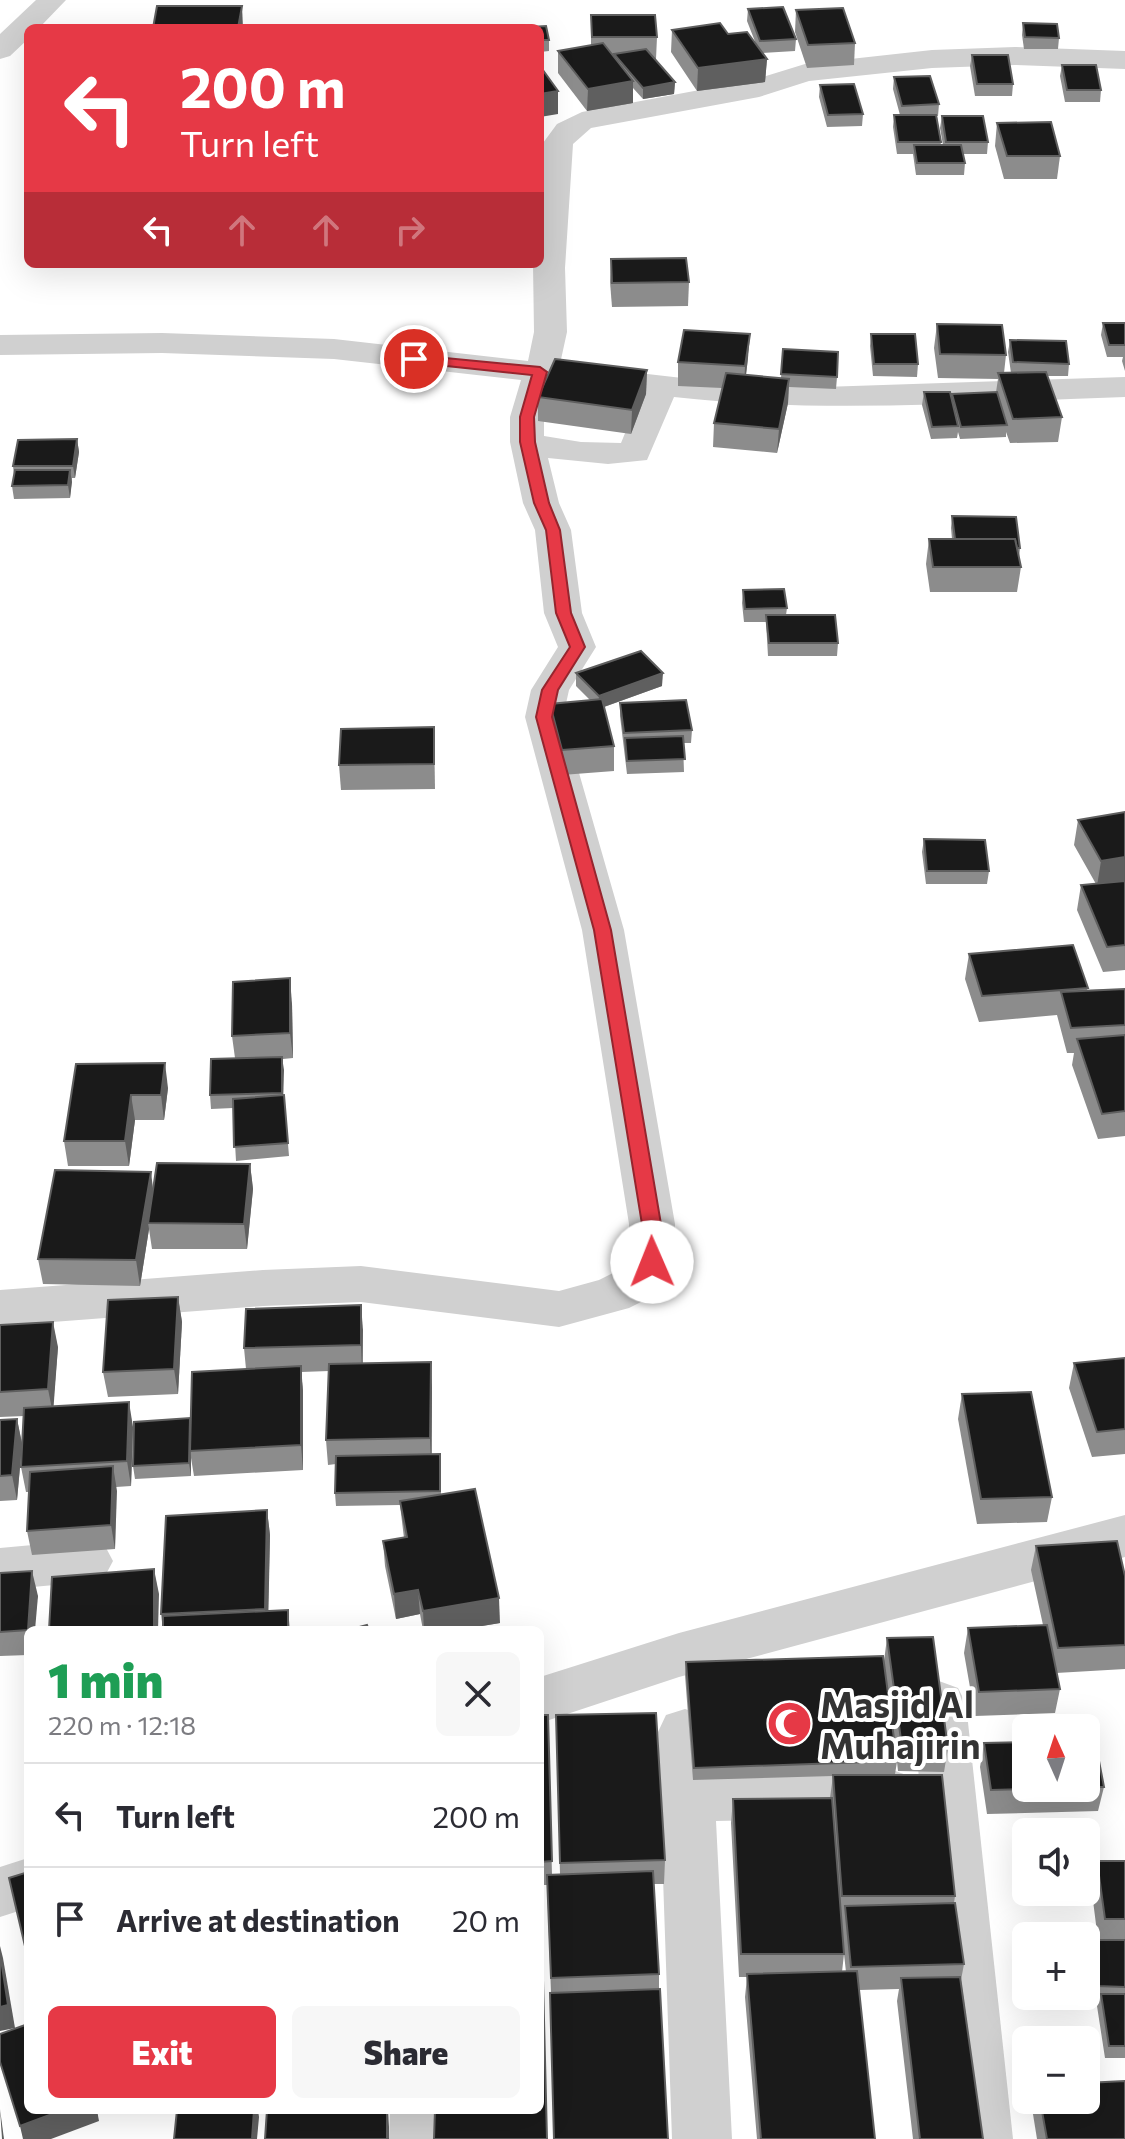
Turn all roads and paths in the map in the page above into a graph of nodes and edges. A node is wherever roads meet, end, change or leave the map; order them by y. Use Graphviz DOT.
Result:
graph roads {
  1 [pos="52,0"];
  2 [pos="27,24"];
  3 [pos="24,27"];
  4 [pos="0,50"];
  5 [pos="1125,60"];
  6 [pos="0,345"];
  7 [pos="540,372"];
  8 [pos="661,386"];
  9 [pos="1125,387"];
  10 [pos="527,442"];
  11 [pos="0,1308"];
  12 [pos="1125,1536"];
  13 [pos="87,1561"];
  14 [pos="0,1569"];
  15 [pos="934,1658"];
  16 [pos="544,1699"];
  17 [pos="685,1732"];
  18 [pos="948,1791"];
  19 [pos="688,1798"];
  20 [pos="24,1884"];
  21 [pos="0,1892"];
  22 [pos="420,2114"];
  23 [pos="419,2139"];
  24 [pos="702,2139"];
  25 [pos="983,2139"];
  1 -- 2 [label="street"];
  3 -- 4 [label="street"];
  5 -- 7 [label="street"];
  6 -- 7 [label="street"];
  7 -- 8 [label="street"];
  7 -- 10 [label="street"];
  8 -- 9 [label="street"];
  8 -- 10 [label="street"];
  10 -- 11 [label="street"];
  12 -- 16 [label="street"];
  13 -- 14 [label="street"];
  15 -- 18 [label="street"];
  17 -- 19 [label="street"];
  18 -- 19 [label="street"];
  18 -- 25 [label="street"];
  19 -- 24 [label="street"];
  20 -- 21 [label="street"];
  22 -- 23 [label="street"];
}
